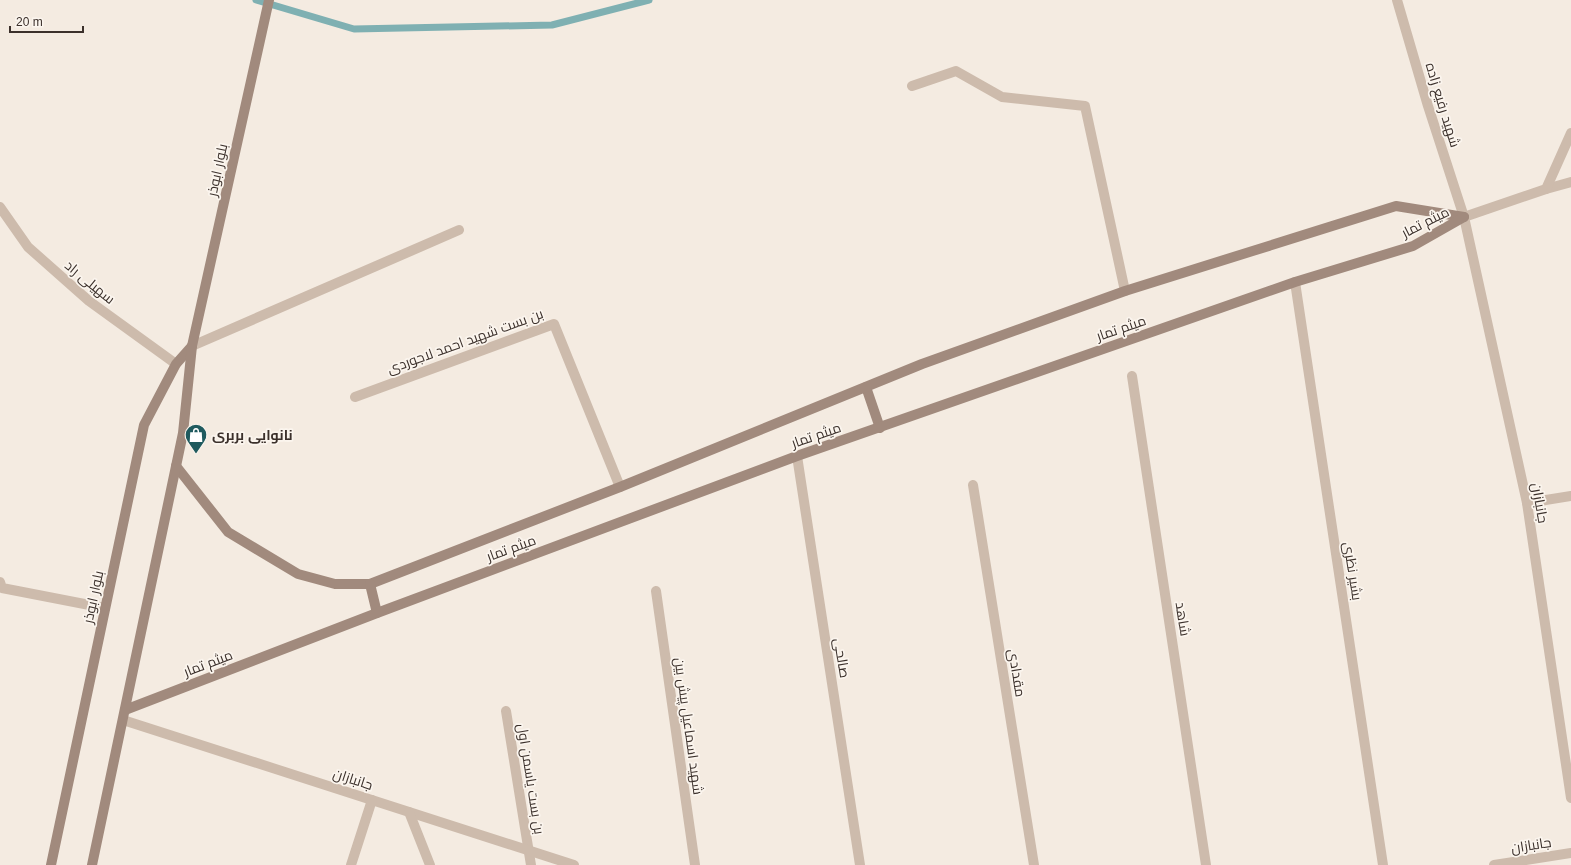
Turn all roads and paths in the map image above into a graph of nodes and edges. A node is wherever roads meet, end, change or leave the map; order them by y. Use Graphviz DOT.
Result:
graph roads {
  1 [pos="269,0"];
  2 [pos="1397,0"];
  3 [pos="912,86"];
  4 [pos="1571,133"];
  5 [pos="1571,182"];
  6 [pos="1546,189"];
  7 [pos="0,207"];
  8 [pos="1464,217"];
  9 [pos="459,230"];
  10 [pos="1295,282"];
  11 [pos="1125,291"];
  12 [pos="192,346"];
  13 [pos="176,364"];
  14 [pos="1132,376"];
  15 [pos="866,387"];
  16 [pos="355,397"];
  17 [pos="880,428"];
  18 [pos="797,456"];
  19 [pos="176,466"];
  20 [pos="973,485"];
  21 [pos="620,487"];
  22 [pos="1571,496"];
  23 [pos="1527,503"];
  24 [pos="0,582"];
  25 [pos="370,584"];
  26 [pos="656,591"];
  27 [pos="105,608"];
  28 [pos="377,613"];
  29 [pos="506,711"];
  30 [pos="124,715"];
  31 [pos="1571,798"];
  32 [pos="372,800"];
  33 [pos="409,812"];
  34 [pos="529,850"];
  35 [pos="1571,853"];
  36 [pos="51,865"];
  37 [pos="92,865"];
  38 [pos="351,865"];
  39 [pos="430,865"];
  40 [pos="531,865"];
  41 [pos="574,865"];
  42 [pos="695,865"];
  43 [pos="860,865"];
  44 [pos="1034,865"];
  45 [pos="1206,865"];
  46 [pos="1383,865"];
  47 [pos="1494,865"];
  1 -- 12 [label="street, بلوار ابوذر"];
  2 -- 8 [label="street, شهید رفیع زاده"];
  3 -- 11 [label="street"];
  4 -- 6 [label="street"];
  5 -- 6 [label="street"];
  6 -- 8 [label="street"];
  7 -- 13 [label="street, سهیلی راد"];
  8 -- 10 [label="street, میثم تمار"];
  8 -- 11 [label="street, میثم تمار"];
  8 -- 23 [label="street, جانبازان"];
  9 -- 12 [label="street"];
  10 -- 17 [label="street, میثم تمار"];
  10 -- 46 [label="street, بشیر نظری"];
  11 -- 15 [label="street, میثم تمار"];
  12 -- 13 [label="street, بلوار ابوذر"];
  12 -- 19 [label="street, بلوار ابوذر"];
  13 -- 27 [label="street, بلوار ابوذر"];
  14 -- 45 [label="street, شاهد"];
  15 -- 17 [label="street"];
  15 -- 21 [label="street, میثم تمار"];
  16 -- 21 [label="street, بن بست شهید احمد لاجوردی"];
  17 -- 18 [label="street, میثم تمار"];
  18 -- 28 [label="street, میثم تمار"];
  18 -- 43 [label="street, صالحی"];
  19 -- 25 [label="street, میثم تمار"];
  19 -- 30 [label="street, بلوار ابوذر"];
  20 -- 44 [label="street, مقدادی"];
  21 -- 25 [label="street, میثم تمار"];
  22 -- 23 [label="street"];
  23 -- 31 [label="street, جانبازان"];
  24 -- 27 [label="street"];
  25 -- 28 [label="street"];
  26 -- 42 [label="street, شهید اسماعیل پیش بین"];
  27 -- 36 [label="street, بلوار ابوذر"];
  28 -- 30 [label="street, میثم تمار"];
  29 -- 34 [label="street, بن بست یاسمن اول"];
  30 -- 32 [label="street, جانبازان"];
  30 -- 37 [label="street, بلوار ابوذر"];
  32 -- 33 [label="street, جانبازان"];
  32 -- 38 [label="street"];
  33 -- 34 [label="street, جانبازان"];
  33 -- 39 [label="street"];
  34 -- 40 [label="street, بن بست یاسمن اول"];
  34 -- 41 [label="street, جانبازان"];
  35 -- 47 [label="street, جانبازان"];
}
